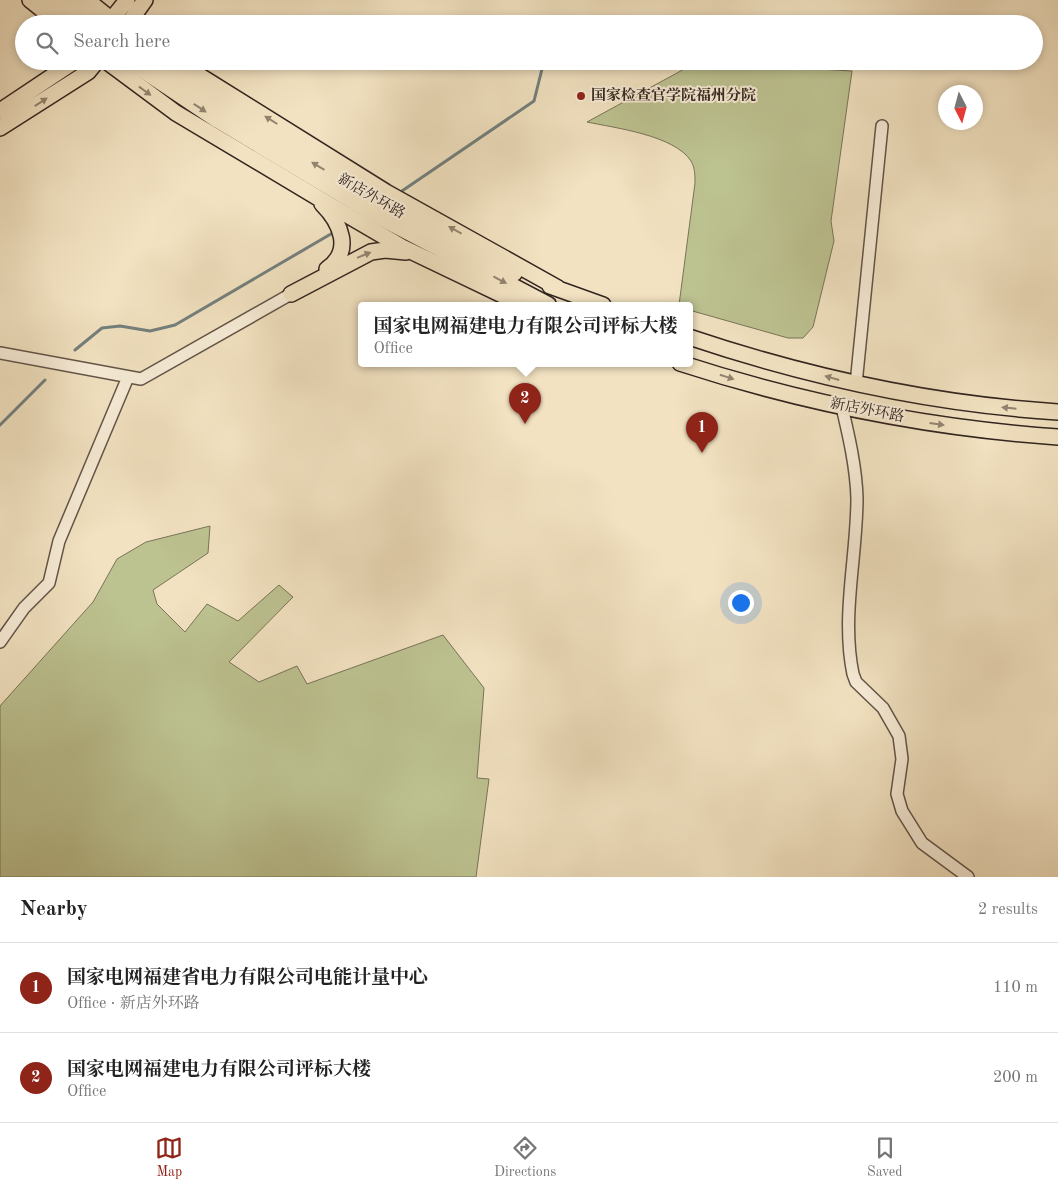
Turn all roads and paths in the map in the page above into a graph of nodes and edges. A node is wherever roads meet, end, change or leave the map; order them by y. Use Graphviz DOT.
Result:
graph roads {
  1 [pos="30,0"];
  2 [pos="48,0"];
  3 [pos="68,0"];
  4 [pos="88,0"];
  5 [pos="126,0"];
  6 [pos="145,0"];
  7 [pos="49,15"];
  8 [pos="68,15"];
  9 [pos="95,15"];
  10 [pos="102,15"];
  11 [pos="115,15"];
  12 [pos="134,15"];
  13 [pos="62,70"];
  14 [pos="90,70"];
  15 [pos="118,70"];
  16 [pos="143,70"];
  17 [pos="166,70"];
  18 [pos="190,70"];
  19 [pos="0,111"];
  20 [pos="882,126"];
  21 [pos="0,128"];
  22 [pos="342,225"];
  23 [pos="416,254"];
  24 [pos="514,273"];
  25 [pos="558,288"];
  26 [pos="291,294"];
  27 [pos="517,302"];
  28 [pos="542,302"];
  29 [pos="595,302"];
  30 [pos="693,338"];
  31 [pos="0,353"];
  32 [pos="693,367"];
  33 [pos="128,377"];
  34 [pos="856,384"];
  35 [pos="842,407"];
  36 [pos="1058,412"];
  37 [pos="1058,437"];
  38 [pos="0,642"];
  39 [pos="968,877"];
  1 -- 7 [label="main road"];
  2 -- 8 [label="highway"];
  3 -- 9 [label="highway"];
  4 -- 10 [label="main road"];
  5 -- 11 [label="main road"];
  6 -- 12 [label="main road"];
  13 -- 19 [label="main road"];
  21 -- 14 [label="main road, one-way"];
  15 -- 22 [label="main road, one-way"];
  16 -- 28 [label="highway, 新店外环路, one-way"];
  24 -- 17 [label="highway, 新店外环路, one-way"];
  25 -- 18 [label="main road, one-way"];
  20 -- 34 [label="street"];
  22 -- 23 [label="main road"];
  22 -- 26 [label="main road"];
  26 -- 23 [label="main road, one-way"];
  23 -- 27 [label="main road"];
  24 -- 25 [label="main road, 新店外环路"];
  25 -- 29 [label="main road, 新店外环路"];
  26 -- 33 [label="street"];
  34 -- 30 [label="main road, 新店外环路, one-way"];
  31 -- 33 [label="street"];
  32 -- 35 [label="main road, 新店外环路, one-way"];
  33 -- 38 [label="street"];
  36 -- 34 [label="main road, 新店外环路, one-way"];
  35 -- 37 [label="main road, 新店外环路, one-way"];
  35 -- 39 [label="street"];
}
